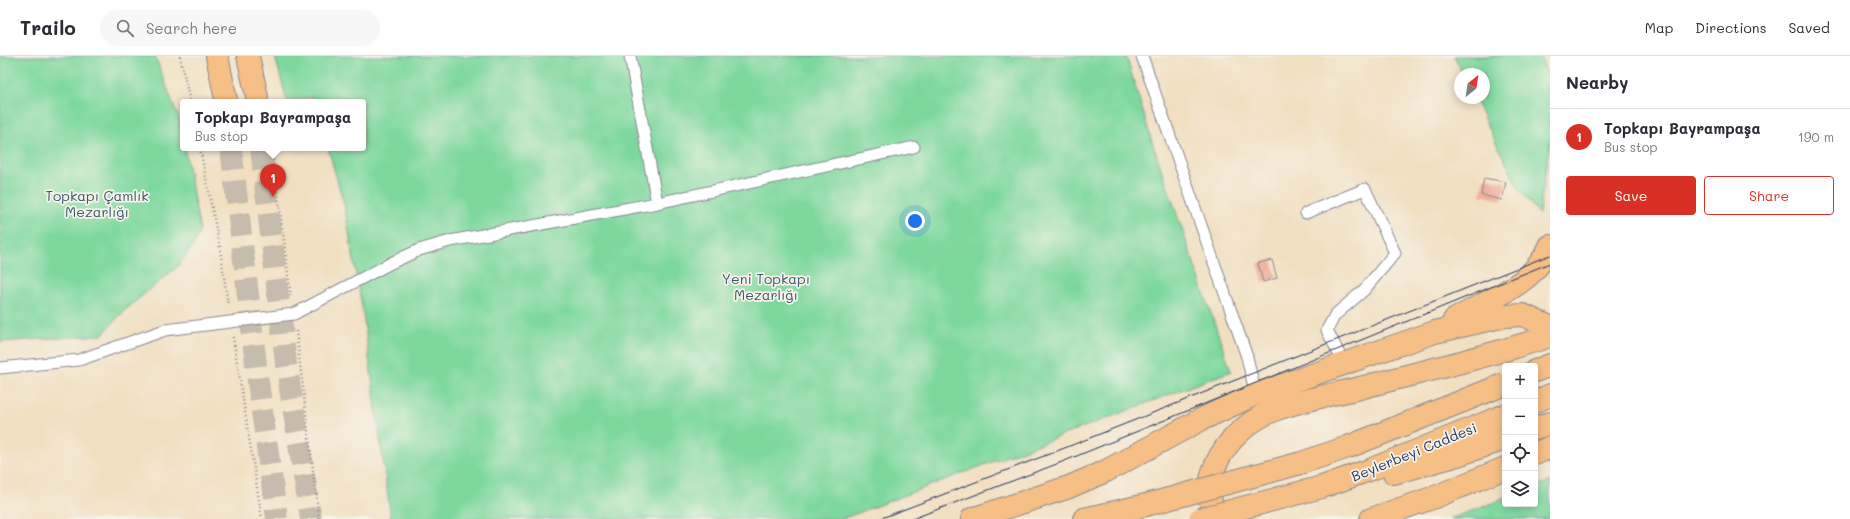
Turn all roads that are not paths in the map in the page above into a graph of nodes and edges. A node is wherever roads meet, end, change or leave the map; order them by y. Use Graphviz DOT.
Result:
graph roads {
  1 [pos="217,56"];
  2 [pos="248,56"];
  3 [pos="630,56"];
  4 [pos="1142,56"];
  5 [pos="257,97"];
  6 [pos="226,99"];
  7 [pos="914,147"];
  8 [pos="657,203"];
  9 [pos="1306,212"];
  10 [pos="1550,246"];
  11 [pos="1550,327"];
  12 [pos="1435,332"];
  13 [pos="1550,336"];
  14 [pos="1247,357"];
  15 [pos="1344,364"];
  16 [pos="1550,365"];
  17 [pos="0,368"];
  18 [pos="1538,370"];
  19 [pos="1502,385"];
  20 [pos="1264,392"];
  21 [pos="1550,395"];
  22 [pos="1538,401"];
  23 [pos="1502,416"];
  24 [pos="1550,423"];
  25 [pos="1538,427"];
  26 [pos="1502,440"];
  27 [pos="1502,469"];
  28 [pos="1322,487"];
  29 [pos="972,519"];
  30 [pos="1084,519"];
  31 [pos="1200,519"];
  32 [pos="1218,519"];
  33 [pos="1371,519"];
  1 -- 6 [label="main road"];
  2 -- 5 [label="main road"];
  3 -- 8 [label="lane"];
  4 -- 14 [label="lane"];
  7 -- 8 [label="lane"];
  8 -- 17 [label="lane"];
  9 -- 15 [label="lane"];
  10 -- 12 [label="main road"];
  11 -- 12 [label="main road"];
  12 -- 15 [label="main road"];
  13 -- 32 [label="main road"];
  14 -- 20 [label="lane"];
  14 -- 20 [label="lane"];
  15 -- 20 [label="main road"];
  16 -- 18 [label="main road"];
  19 -- 30 [label="main road, bridge"];
  20 -- 29 [label="main road"];
  21 -- 22 [label="main road"];
  23 -- 28 [label="main road, Beylerbeyi Caddesi"];
  24 -- 25 [label="main road"];
  26 -- 28 [label="main road"];
  27 -- 33 [label="main road"];
  28 -- 31 [label="main road, bridge"];
}
